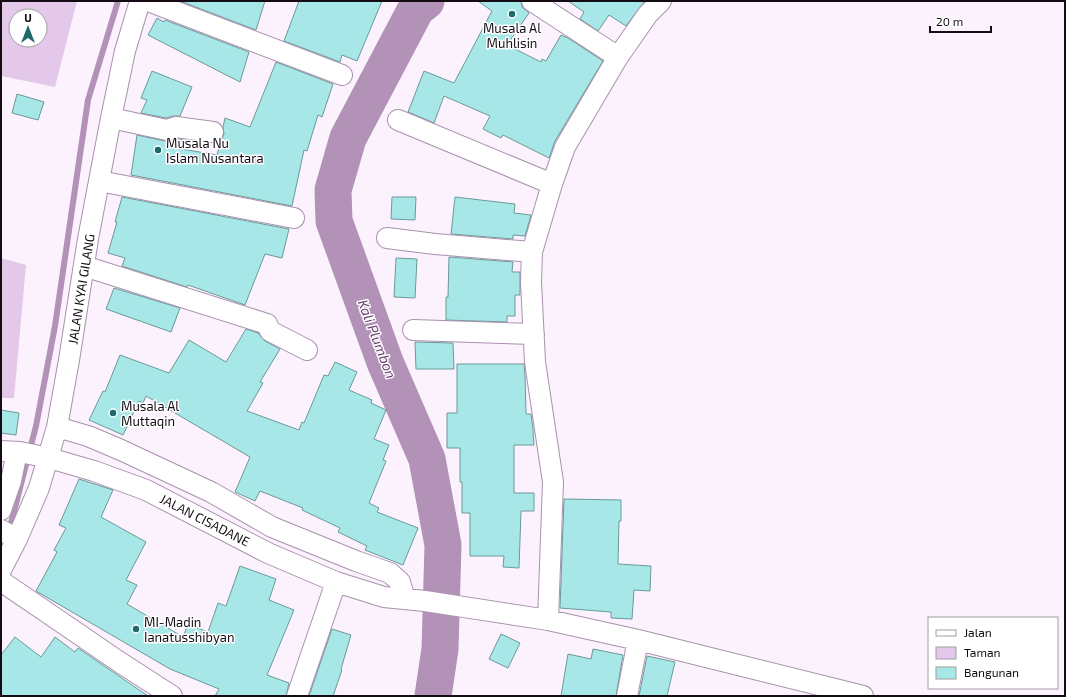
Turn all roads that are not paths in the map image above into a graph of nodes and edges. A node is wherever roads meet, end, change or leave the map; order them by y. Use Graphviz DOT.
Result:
graph roads {
  1 [pos="140,1"];
  2 [pos="148,1"];
  3 [pos="661,1"];
  4 [pos="541,3"];
  5 [pos="618,57"];
  6 [pos="342,75"];
  7 [pos="111,118"];
  8 [pos="398,120"];
  9 [pos="213,132"];
  10 [pos="99,181"];
  11 [pos="552,184"];
  12 [pos="294,218"];
  13 [pos="387,238"];
  14 [pos="532,252"];
  15 [pos="84,266"];
  16 [pos="413,330"];
  17 [pos="534,334"];
  18 [pos="307,350"];
  19 [pos="57,427"];
  20 [pos="24,453"];
  21 [pos="1,510"];
  22 [pos="10,535"];
  23 [pos="1,570"];
  24 [pos="1,581"];
  25 [pos="336,582"];
  26 [pos="415,600"];
  27 [pos="548,620"];
  28 [pos="638,640"];
  29 [pos="821,691"];
  30 [pos="172,696"];
  31 [pos="297,696"];
  32 [pos="627,696"];
  33 [pos="863,696"];
  1 -- 7 [label="street, JALAN KYAI GILANG"];
  2 -- 6 [label="street"];
  3 -- 5 [label="street"];
  4 -- 5 [label="street"];
  5 -- 11 [label="street"];
  7 -- 9 [label="street"];
  7 -- 10 [label="street, JALAN KYAI GILANG"];
  8 -- 11 [label="street"];
  10 -- 12 [label="street"];
  10 -- 15 [label="street, JALAN KYAI GILANG"];
  11 -- 14 [label="street"];
  13 -- 14 [label="street"];
  14 -- 17 [label="street"];
  15 -- 18 [label="street"];
  15 -- 19 [label="street, JALAN KYAI GILANG"];
  16 -- 17 [label="street"];
  17 -- 27 [label="street"];
  19 -- 20 [label="street, JALAN KYAI GILANG"];
  19 -- 26 [label="street"];
  20 -- 21 [label="street"];
  20 -- 22 [label="street, JALAN KYAI GILANG"];
  20 -- 25 [label="street, JALAN CISADANE"];
  22 -- 23 [label="street, JALAN KYAI GILANG"];
  24 -- 30 [label="street"];
  25 -- 26 [label="street, JALAN CISADANE"];
  25 -- 31 [label="street"];
  26 -- 27 [label="street, JALAN CISADANE"];
  27 -- 28 [label="street, JALAN CISADANE"];
  28 -- 29 [label="street, JALAN CISADANE"];
  28 -- 32 [label="street"];
  29 -- 33 [label="street, JALAN CISADANE"];
}
